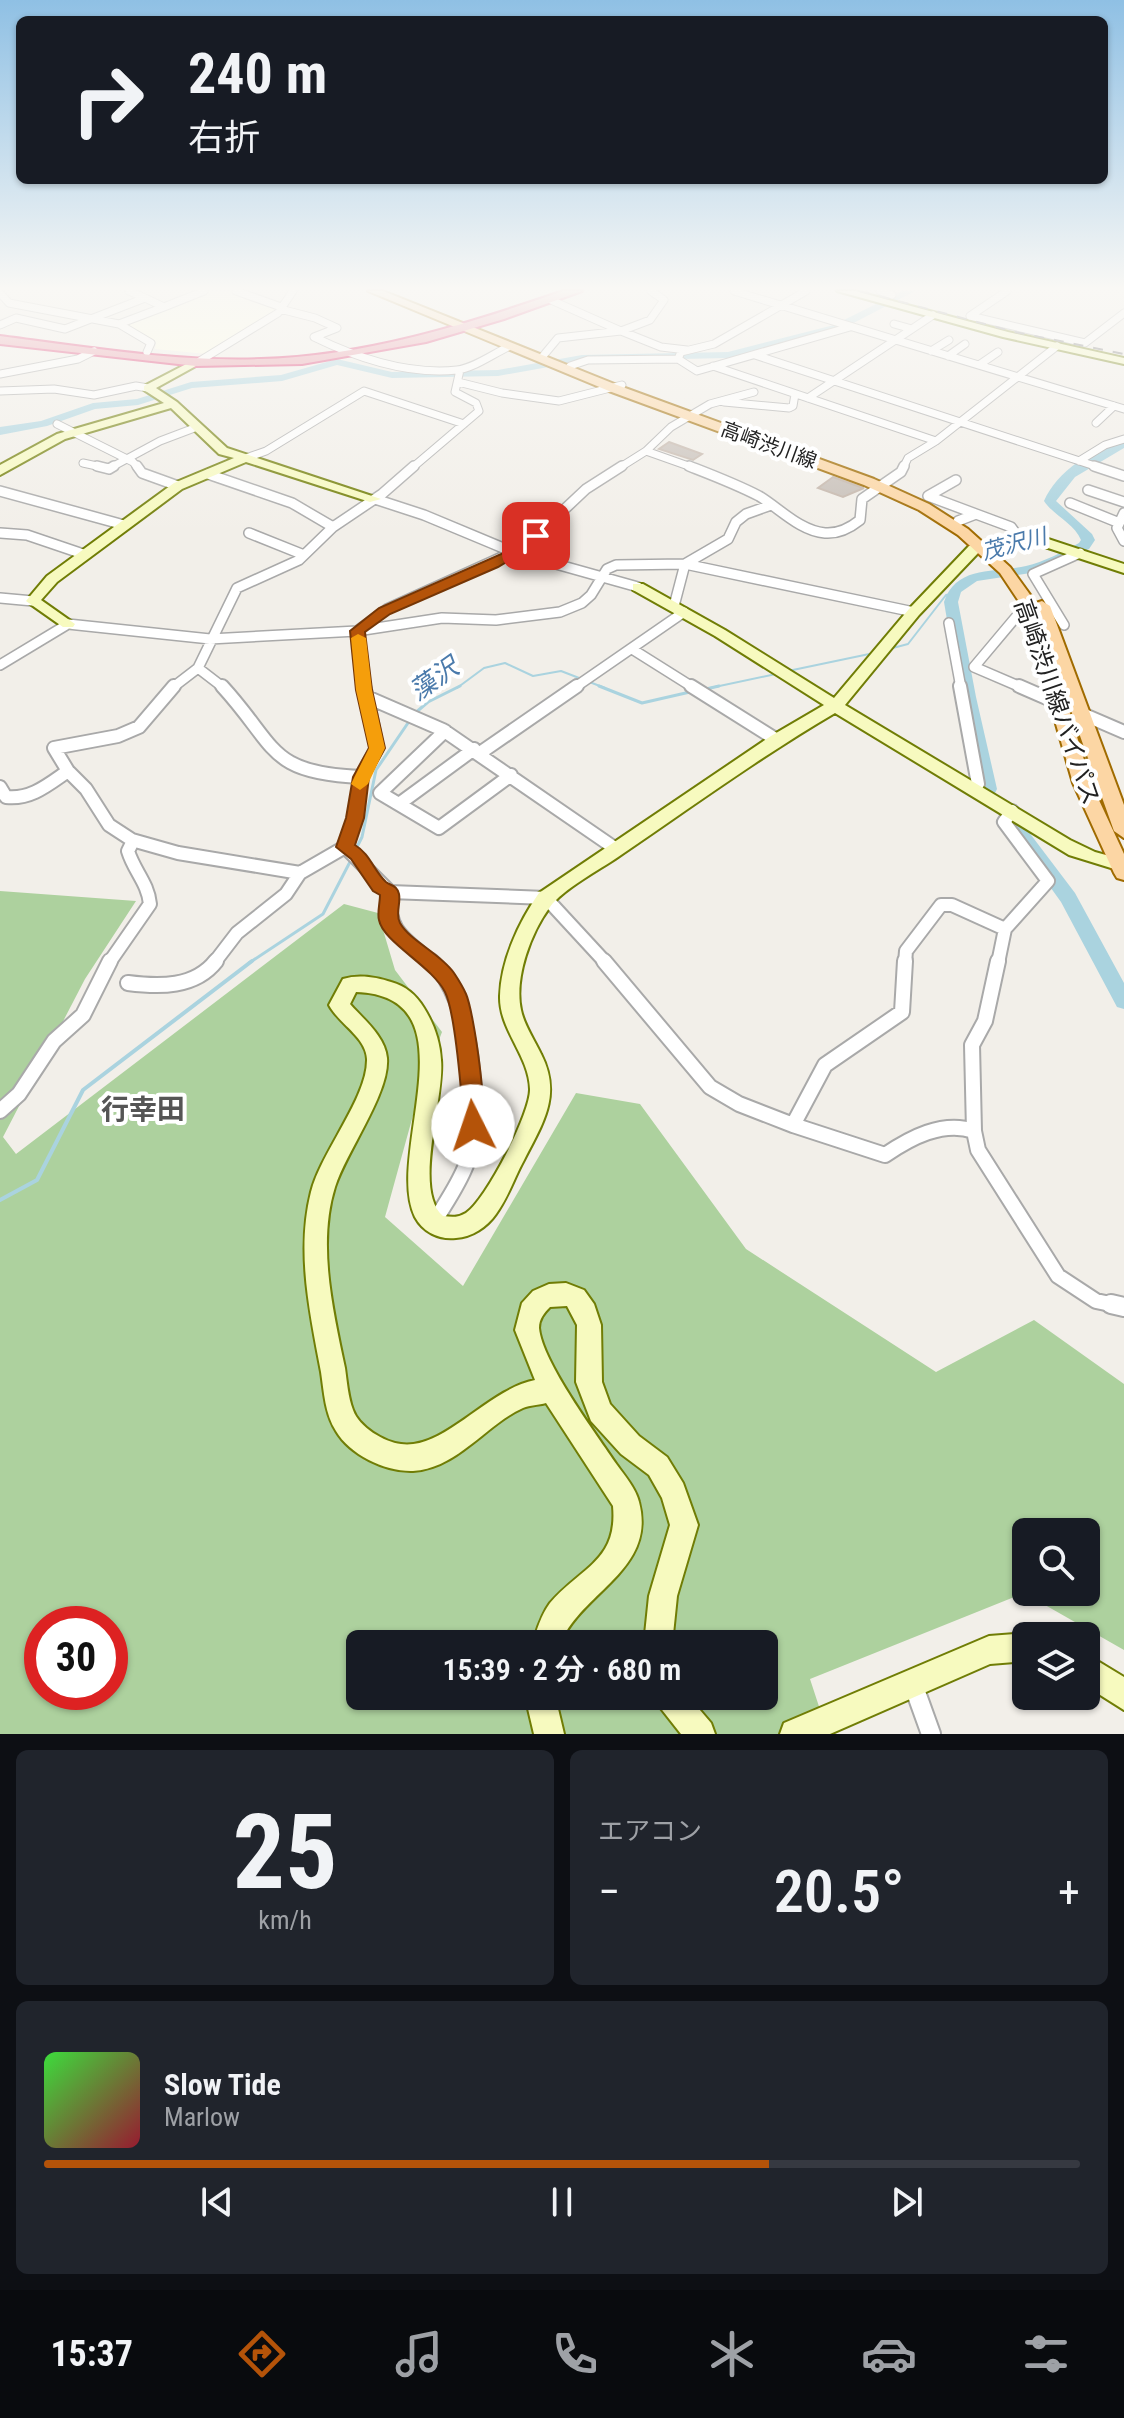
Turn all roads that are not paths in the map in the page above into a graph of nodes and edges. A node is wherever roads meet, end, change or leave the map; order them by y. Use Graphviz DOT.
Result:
graph roads {
  1 [pos="180,372"];
  2 [pos="460,372"];
  3 [pos="581,372"];
  4 [pos="730,372"];
  5 [pos="807,372"];
  6 [pos="849,372"];
  7 [pos="1001,372"];
  8 [pos="1024,372"];
  9 [pos="1018,377"];
  10 [pos="835,381"];
  11 [pos="458,382"];
  12 [pos="617,386"];
  13 [pos="148,388"];
  14 [pos="0,391"];
  15 [pos="754,392"];
  16 [pos="795,394"];
  17 [pos="808,398"];
  18 [pos="721,401"];
  19 [pos="173,404"];
  20 [pos="1114,406"];
  21 [pos="1124,409"];
  22 [pos="692,414"];
  23 [pos="961,422"];
  24 [pos="1096,423"];
  25 [pos="57,424"];
  26 [pos="464,424"];
  27 [pos="197,427"];
  28 [pos="73,432"];
  29 [pos="1124,439"];
  30 [pos="936,441"];
  31 [pos="646,451"];
  32 [pos="126,459"];
  33 [pos="243,459"];
  34 [pos="1080,461"];
  35 [pos="83,463"];
  36 [pos="0,471"];
  37 [pos="208,474"];
  38 [pos="1124,476"];
  39 [pos="956,480"];
  40 [pos="883,484"];
  41 [pos="178,486"];
  42 [pos="1088,490"];
  43 [pos="0,491"];
  44 [pos="375,499"];
  45 [pos="1124,502"];
  46 [pos="1070,503"];
  47 [pos="771,505"];
  48 [pos="1124,513"];
  49 [pos="976,514"];
  50 [pos="958,521"];
  51 [pos="1117,522"];
  52 [pos="124,525"];
  53 [pos="333,527"];
  54 [pos="0,533"];
  55 [pos="249,533"];
  56 [pos="1019,538"];
  57 [pos="1124,541"];
  58 [pos="985,546"];
  59 [pos="1074,551"];
  60 [pos="515,552"];
  61 [pos="83,554"];
  62 [pos="304,555"];
  63 [pos="685,564"];
  64 [pos="1123,568"];
  65 [pos="1012,572"];
  66 [pos="605,576"];
  67 [pos="638,587"];
  68 [pos="0,598"];
  69 [pos="33,601"];
  70 [pos="679,609"];
  71 [pos="914,612"];
  72 [pos="1016,617"];
  73 [pos="949,623"];
  74 [pos="68,624"];
  75 [pos="1064,625"];
  76 [pos="357,631"];
  77 [pos="210,639"];
  78 [pos="632,649"];
  79 [pos="0,665"];
  80 [pos="198,668"];
  81 [pos="367,697"];
  82 [pos="1058,703"];
  83 [pos="836,705"];
  84 [pos="1080,713"];
  85 [pos="445,731"];
  86 [pos="1124,732"];
  87 [pos="777,740"];
  88 [pos="477,751"];
  89 [pos="68,771"];
  90 [pos="511,775"];
  91 [pos="361,777"];
  92 [pos="0,787"];
  93 [pos="973,789"];
  94 [pos="399,804"];
  95 [pos="1012,811"];
  96 [pos="1124,831"];
  97 [pos="133,841"];
  98 [pos="345,847"];
  99 [pos="616,849"];
  100 [pos="1123,868"];
  101 [pos="300,873"];
  102 [pos="390,892"];
  103 [pos="546,898"];
  104 [pos="1005,929"];
  105 [pos="128,983"];
  106 [pos="0,1111"];
  107 [pos="793,1125"];
  108 [pos="974,1131"];
  109 [pos="433,1224"];
  110 [pos="1124,1307"];
  111 [pos="552,1389"];
  112 [pos="552,1630"];
  113 [pos="659,1630"];
  114 [pos="1012,1648"];
  115 [pos="1100,1679"];
  116 [pos="913,1684"];
  117 [pos="1124,1695"];
  118 [pos="543,1710"];
  119 [pos="680,1710"];
  120 [pos="549,1734"];
  121 [pos="700,1734"];
  122 [pos="795,1734"];
  123 [pos="931,1734"];
  1 -- 13 [label="street"];
  2 -- 11 [label="street"];
  3 -- 12 [label="main road, 高崎渋川線"];
  4 -- 16 [label="street"];
  5 -- 10 [label="street"];
  6 -- 10 [label="street"];
  7 -- 9 [label="street"];
  8 -- 9 [label="street"];
  9 -- 20 [label="street"];
  9 -- 23 [label="street"];
  10 -- 17 [label="street"];
  10 -- 23 [label="street"];
  11 -- 12 [label="street"];
  11 -- 26 [label="street"];
  12 -- 22 [label="main road, 高崎渋川線"];
  13 -- 14 [label="street"];
  13 -- 19 [label="street"];
  15 -- 18 [label="street"];
  16 -- 17 [label="street"];
  16 -- 18 [label="street"];
  17 -- 30 [label="street"];
  18 -- 22 [label="street"];
  19 -- 27 [label="street"];
  19 -- 28 [label="street"];
  20 -- 21 [label="street"];
  20 -- 24 [label="street"];
  22 -- 31 [label="street"];
  22 -- 40 [label="main road, 高崎渋川線"];
  23 -- 30 [label="street"];
  23 -- 34 [label="street"];
  25 -- 28 [label="street"];
  26 -- 33 [label="street"];
  26 -- 44 [label="street"];
  27 -- 32 [label="street"];
  27 -- 33 [label="street"];
  28 -- 32 [label="street"];
  28 -- 36 [label="street"];
  29 -- 34 [label="street"];
  30 -- 40 [label="street"];
  31 -- 47 [label="street"];
  31 -- 60 [label="street"];
  32 -- 35 [label="street"];
  32 -- 41 [label="street"];
  33 -- 37 [label="street"];
  33 -- 44 [label="street"];
  34 -- 38 [label="street"];
  37 -- 41 [label="street"];
  37 -- 53 [label="street"];
  39 -- 49 [label="street"];
  40 -- 47 [label="street"];
  40 -- 50 [label="main road, 高崎渋川線バイパス"];
  40 -- 58 [label="main road, 高崎渋川線バイパス"];
  41 -- 52 [label="street"];
  42 -- 45 [label="street"];
  43 -- 52 [label="street"];
  44 -- 53 [label="street"];
  44 -- 60 [label="street"];
  46 -- 51 [label="street"];
  47 -- 63 [label="street"];
  48 -- 51 [label="street"];
  49 -- 50 [label="street"];
  49 -- 56 [label="street"];
  50 -- 58 [label="main road, 高崎渋川線バイパス"];
  51 -- 57 [label="street"];
  52 -- 61 [label="street"];
  53 -- 62 [label="street"];
  54 -- 61 [label="street"];
  55 -- 62 [label="street"];
  56 -- 58 [label="street"];
  56 -- 59 [label="street"];
  58 -- 65 [label="main road, 高崎渋川線バイパス"];
  58 -- 71 [label="street"];
  59 -- 64 [label="street"];
  59 -- 75 [label="street"];
  60 -- 66 [label="street"];
  60 -- 76 [label="street"];
  61 -- 69 [label="street"];
  62 -- 77 [label="street"];
  63 -- 66 [label="street"];
  63 -- 70 [label="street"];
  63 -- 71 [label="street"];
  65 -- 82 [label="main road, 高崎渋川線バイパス"];
  65 -- 84 [label="main road, 高崎渋川線バイパス"];
  66 -- 67 [label="street"];
  66 -- 76 [label="street"];
  67 -- 70 [label="street"];
  68 -- 69 [label="street"];
  69 -- 74 [label="street"];
  70 -- 78 [label="street"];
  70 -- 83 [label="street"];
  71 -- 83 [label="street"];
  72 -- 82 [label="street"];
  73 -- 93 [label="street"];
  74 -- 77 [label="street"];
  74 -- 79 [label="street"];
  76 -- 77 [label="street"];
  76 -- 81 [label="street"];
  77 -- 80 [label="street"];
  78 -- 87 [label="street"];
  78 -- 88 [label="street"];
  80 -- 89 [label="street"];
  80 -- 91 [label="street"];
  81 -- 85 [label="street"];
  81 -- 91 [label="street"];
  82 -- 100 [label="main road, 高崎渋川線バイパス"];
  83 -- 87 [label="street"];
  83 -- 93 [label="street"];
  84 -- 86 [label="street"];
  84 -- 96 [label="main road, 高崎渋川線バイパス"];
  85 -- 88 [label="street"];
  85 -- 94 [label="street"];
  87 -- 99 [label="street"];
  88 -- 90 [label="street"];
  88 -- 94 [label="street"];
  89 -- 92 [label="street"];
  89 -- 97 [label="street"];
  90 -- 94 [label="street"];
  90 -- 99 [label="street"];
  91 -- 98 [label="street"];
  93 -- 95 [label="street"];
  95 -- 100 [label="street"];
  95 -- 104 [label="street"];
  97 -- 101 [label="street"];
  97 -- 106 [label="street"];
  98 -- 101 [label="street"];
  98 -- 102 [label="street"];
  99 -- 103 [label="street"];
  101 -- 105 [label="street"];
  102 -- 103 [label="street"];
  102 -- 109 [label="street"];
  103 -- 107 [label="street"];
  103 -- 109 [label="street"];
  104 -- 107 [label="street"];
  104 -- 108 [label="street"];
  107 -- 108 [label="street"];
  108 -- 110 [label="street"];
  109 -- 111 [label="street"];
  111 -- 112 [label="street"];
  111 -- 113 [label="street"];
  114 -- 116 [label="street"];
  115 -- 117 [label="street"];
  116 -- 122 [label="street"];
  116 -- 123 [label="street"];
  118 -- 120 [label="street"];
  119 -- 121 [label="street"];
}
